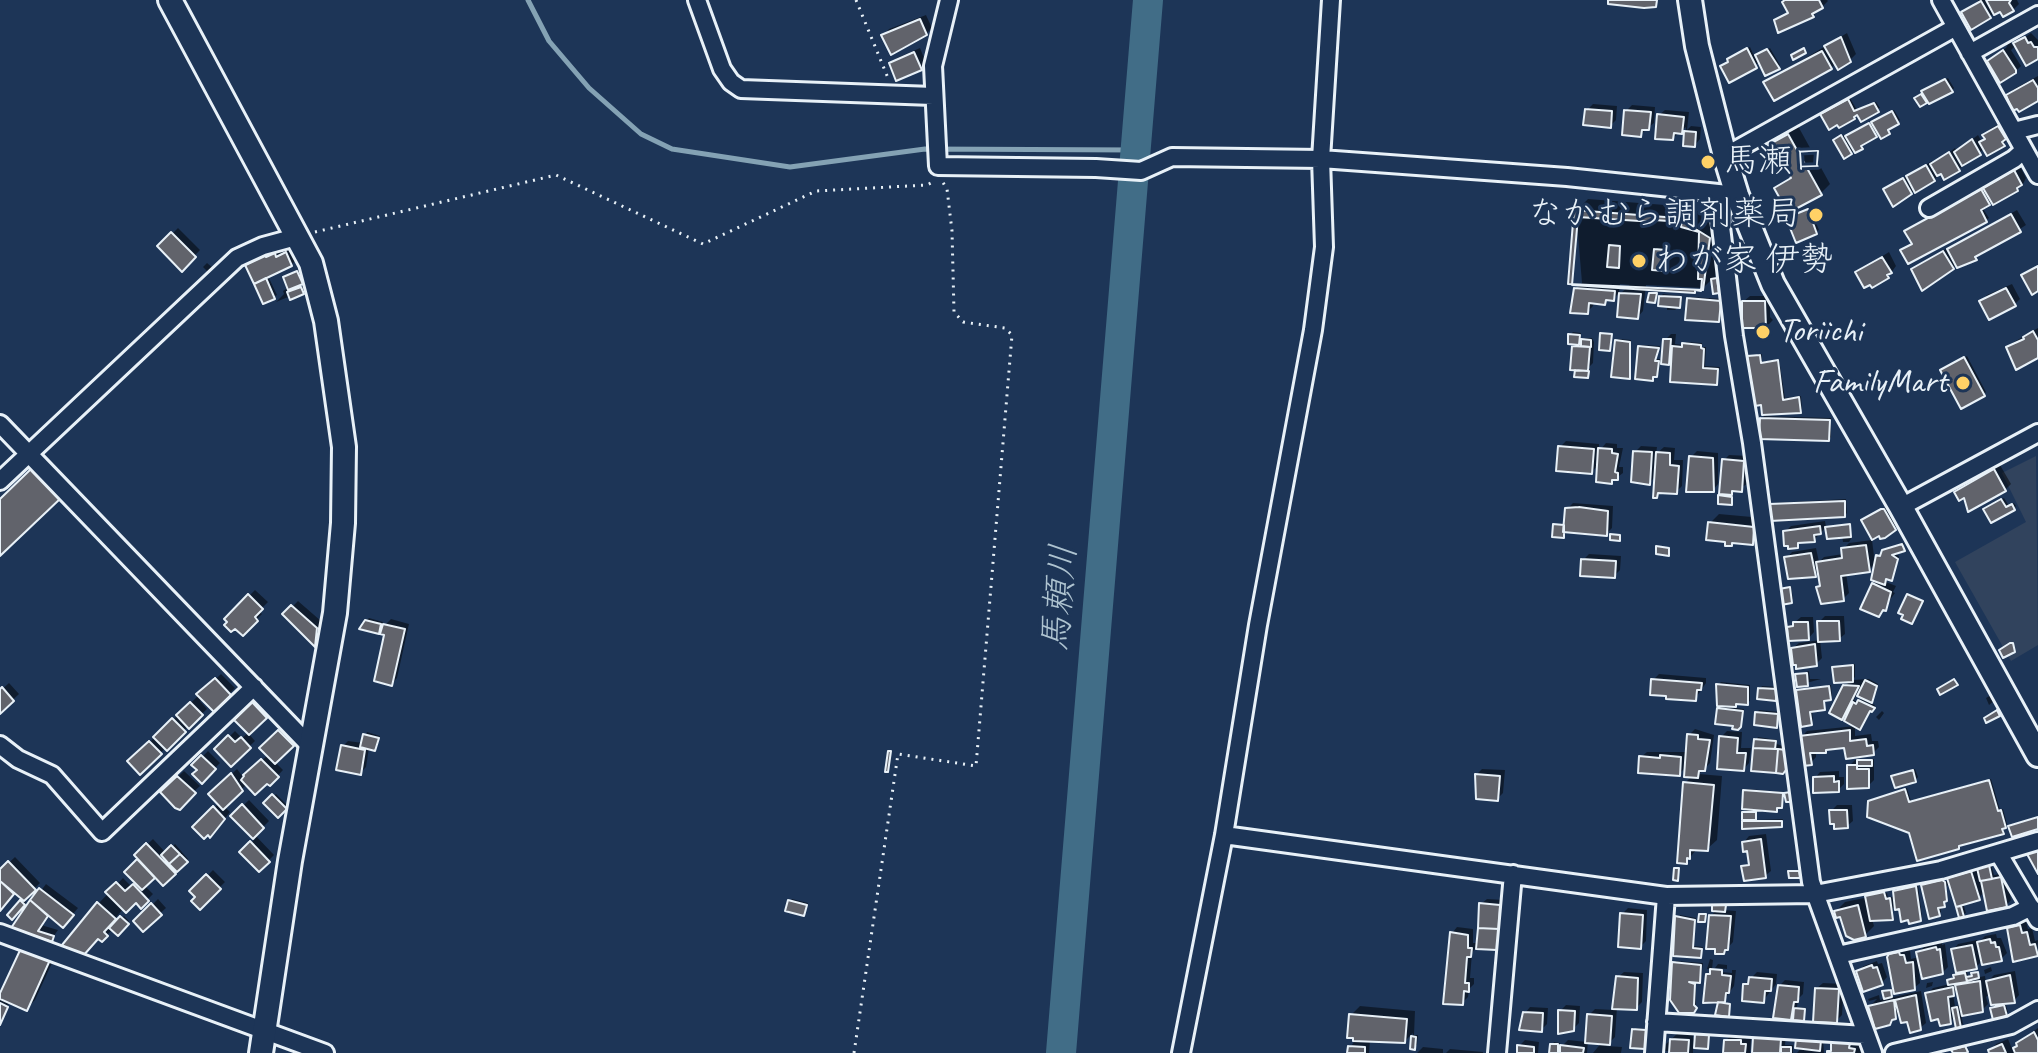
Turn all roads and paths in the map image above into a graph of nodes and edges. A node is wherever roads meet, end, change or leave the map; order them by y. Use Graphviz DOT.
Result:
graph roads {
  1 [pos="170,0"];
  2 [pos="697,0"];
  3 [pos="856,0"];
  4 [pos="949,0"];
  5 [pos="1331,0"];
  6 [pos="1690,0"];
  7 [pos="1941,0"];
  8 [pos="2038,15"];
  9 [pos="1956,27"];
  10 [pos="1970,53"];
  11 [pos="899,95"];
  12 [pos="933,96"];
  13 [pos="2038,125"];
  14 [pos="2014,131"];
  15 [pos="2024,150"];
  16 [pos="1725,156"];
  17 [pos="1321,159"];
  18 [pos="2038,175"];
  19 [pos="1727,194"];
  20 [pos="1929,208"];
  21 [pos="296,237"];
  22 [pos="0,424"];
  23 [pos="2038,433"];
  24 [pos="28,454"];
  25 [pos="0,481"];
  26 [pos="1901,507"];
  27 [pos="254,687"];
  28 [pos="0,745"];
  29 [pos="312,748"];
  30 [pos="2038,755"];
  31 [pos="1224,835"];
  32 [pos="2038,841"];
  33 [pos="1999,854"];
  34 [pos="1513,874"];
  35 [pos="1815,894"];
  36 [pos="1666,896"];
  37 [pos="2034,914"];
  38 [pos="0,933"];
  39 [pos="1838,955"];
  40 [pos="2038,1010"];
  41 [pos="1656,1022"];
  42 [pos="1865,1035"];
  43 [pos="262,1042"];
  44 [pos="325,1053"];
  45 [pos="854,1053"];
  46 [pos="1181,1053"];
  47 [pos="1497,1053"];
  48 [pos="1654,1053"];
  49 [pos="1873,1053"];
  50 [pos="1894,1053"];
  1 -- 21 [label="street"];
  2 -- 11 [label="street"];
  3 -- 11 [label="path"];
  4 -- 12 [label="street"];
  5 -- 17 [label="street"];
  6 -- 16 [label="street"];
  7 -- 9 [label="street"];
  8 -- 10 [label="street"];
  9 -- 10 [label="street"];
  9 -- 16 [label="street"];
  10 -- 14 [label="street"];
  11 -- 12 [label="street"];
  12 -- 17 [label="street"];
  13 -- 14 [label="street"];
  14 -- 15 [label="street"];
  15 -- 18 [label="street"];
  15 -- 20 [label="street"];
  16 -- 19 [label="street"];
  17 -- 19 [label="street"];
  17 -- 31 [label="street"];
  19 -- 26 [label="street"];
  19 -- 35 [label="street"];
  21 -- 24 [label="street"];
  21 -- 29 [label="street"];
  21 -- 45 [label="path"];
  22 -- 24 [label="street"];
  23 -- 26 [label="street"];
  24 -- 25 [label="street"];
  24 -- 27 [label="street"];
  26 -- 30 [label="street"];
  27 -- 28 [label="street"];
  27 -- 29 [label="street"];
  29 -- 43 [label="street"];
  31 -- 34 [label="street"];
  31 -- 46 [label="street"];
  32 -- 33 [label="street"];
  33 -- 35 [label="street"];
  33 -- 37 [label="street"];
  34 -- 36 [label="street"];
  34 -- 47 [label="street"];
  35 -- 36 [label="street"];
  35 -- 39 [label="street"];
  36 -- 41 [label="street"];
  37 -- 39 [label="street"];
  38 -- 43 [label="street"];
  39 -- 42 [label="street"];
  40 -- 50 [label="street"];
  41 -- 42 [label="street"];
  41 -- 48 [label="street"];
  42 -- 49 [label="street"];
  43 -- 44 [label="street"];
}
